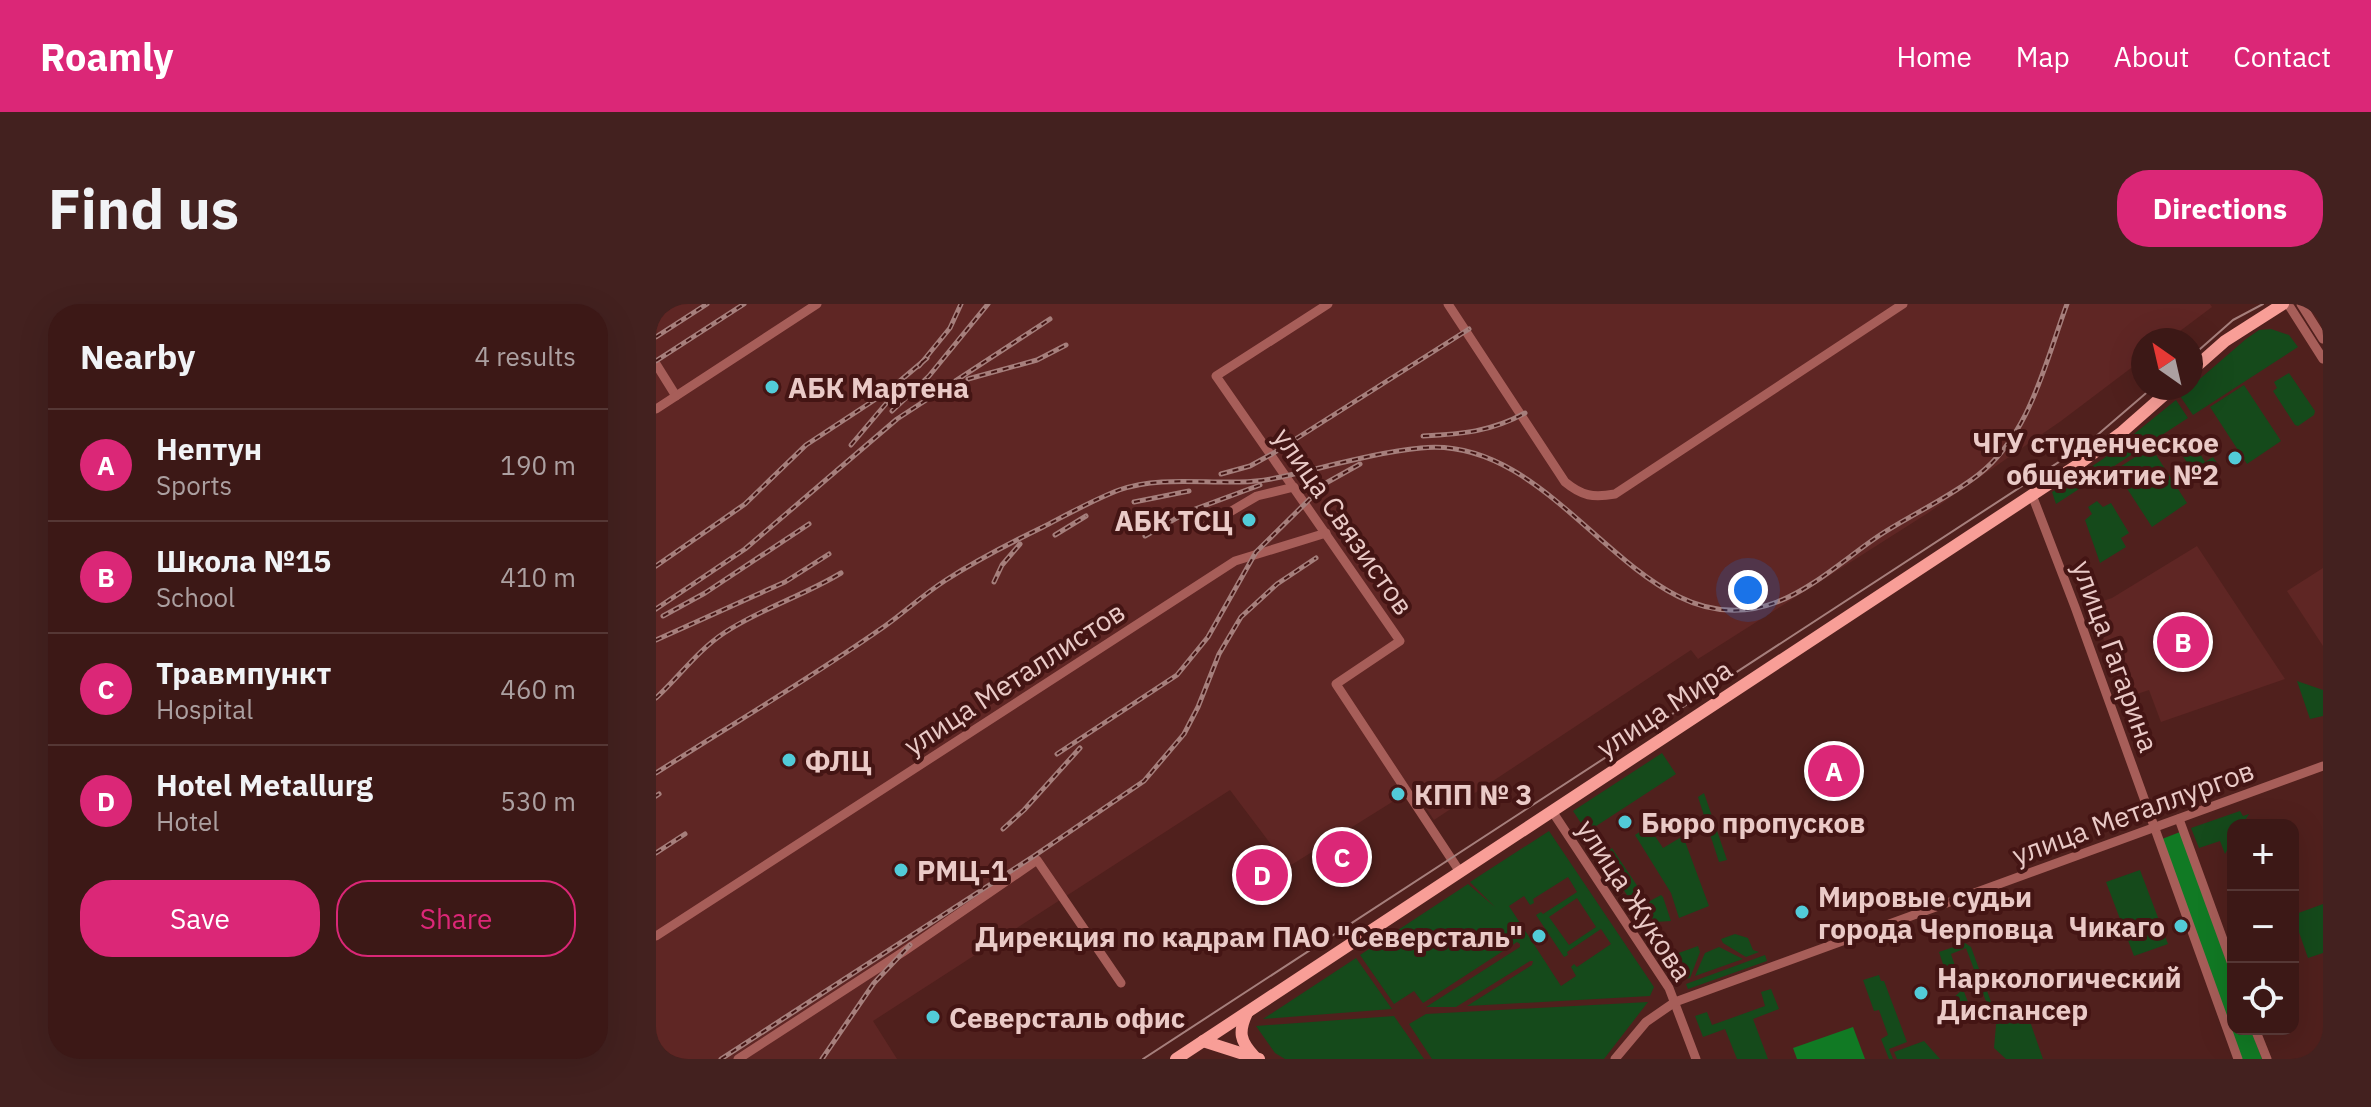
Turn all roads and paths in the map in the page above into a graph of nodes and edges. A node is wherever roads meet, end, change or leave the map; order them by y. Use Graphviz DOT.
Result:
graph roads {
  1 [pos="817,304"];
  2 [pos="1328,304"];
  3 [pos="1448,304"];
  4 [pos="1903,304"];
  5 [pos="2286,304"];
  6 [pos="2301,304"];
  7 [pos="2323,339"];
  8 [pos="2323,359"];
  9 [pos="2203,361"];
  10 [pos="656,364"];
  11 [pos="676,396"];
  12 [pos="2158,400"];
  13 [pos="656,409"];
  14 [pos="1294,487"];
  15 [pos="2032,495"];
  16 [pos="1206,526"];
  17 [pos="1326,533"];
  18 [pos="2323,766"];
  19 [pos="1552,811"];
  20 [pos="2179,819"];
  21 [pos="2154,827"];
  22 [pos="1460,872"];
  23 [pos="656,936"];
  24 [pos="2232,963"];
  25 [pos="1121,983"];
  26 [pos="1675,1002"];
  27 [pos="1248,1012"];
  28 [pos="2257,1035"];
  29 [pos="1203,1041"];
  30 [pos="1257,1058"];
  31 [pos="738,1059"];
  32 [pos="1176,1059"];
  33 [pos="1231,1059"];
  34 [pos="1615,1059"];
  35 [pos="1696,1059"];
  36 [pos="2238,1059"];
  37 [pos="2267,1059"];
  1 -- 11 [label="street"];
  2 -- 14 [label="street, улица Связистов"];
  3 -- 4 [label="street"];
  5 -- 8 [label="street"];
  5 -- 9 [label="main road"];
  6 -- 7 [label="street"];
  10 -- 11 [label="street"];
  11 -- 13 [label="street"];
  12 -- 15 [label="main road, улица Мира"];
  14 -- 16 [label="street"];
  14 -- 17 [label="street, улица Связистов"];
  15 -- 19 [label="main road, улица Мира"];
  15 -- 21 [label="street, улица Гагарина"];
  17 -- 22 [label="street, улица Связистов"];
  17 -- 23 [label="street, улица Металлистов"];
  18 -- 20 [label="street, улица Металлургов"];
  19 -- 22 [label="main road, улица Мира"];
  19 -- 26 [label="street, улица Жукова"];
  20 -- 21 [label="street, улица Металлургов"];
  20 -- 24 [label="street"];
  21 -- 26 [label="street, улица Металлургов"];
  21 -- 36 [label="street, улица Гагарина"];
  22 -- 27 [label="main road, улица Мира"];
  25 -- 31 [label="street"];
  26 -- 34 [label="street, улица Металлургов"];
  26 -- 35 [label="street, улица Жукова"];
  27 -- 29 [label="main road, улица Мира"];
  27 -- 30 [label="main road"];
  28 -- 37 [label="street"];
  29 -- 30 [label="main road"];
  29 -- 32 [label="main road, улица Мира"];
  29 -- 33 [label="main road"];
}
